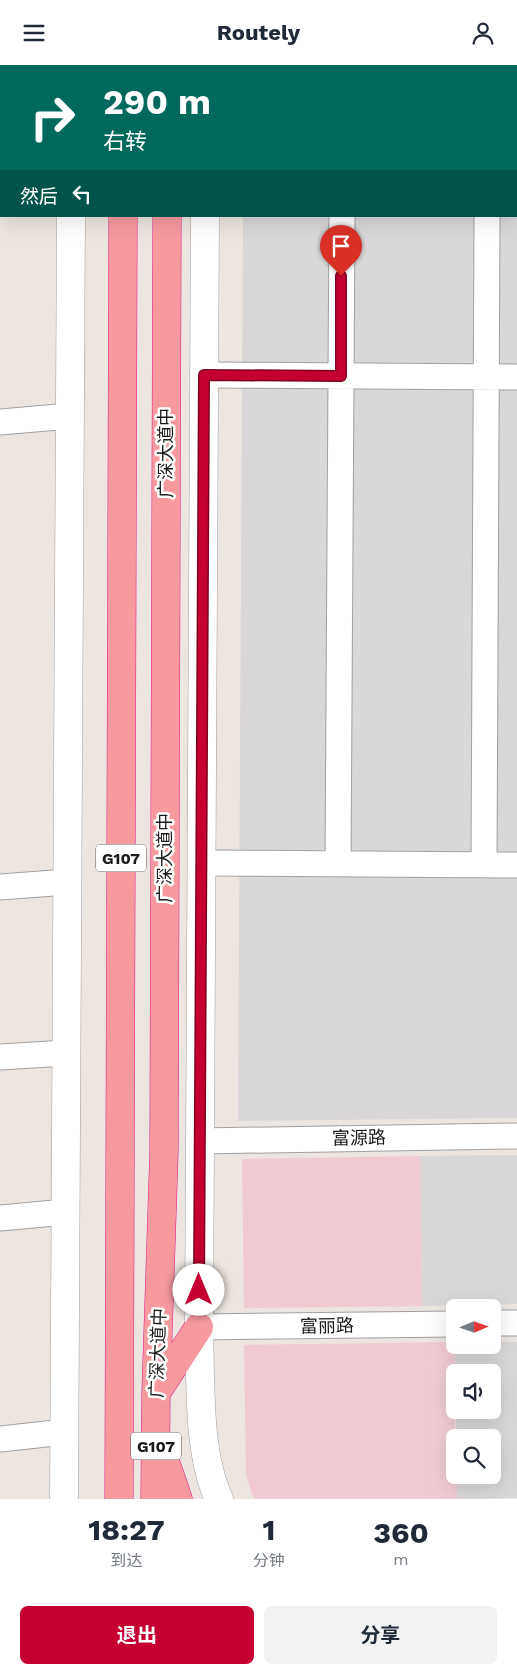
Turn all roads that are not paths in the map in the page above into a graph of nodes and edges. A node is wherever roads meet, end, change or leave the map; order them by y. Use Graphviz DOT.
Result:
graph roads {
  1 [pos="71,217"];
  2 [pos="123,217"];
  3 [pos="167,217"];
  4 [pos="205,217"];
  5 [pos="342,217"];
  6 [pos="487,217"];
  7 [pos="204,375"];
  8 [pos="341,376"];
  9 [pos="486,377"];
  10 [pos="517,377"];
  11 [pos="70,416"];
  12 [pos="0,422"];
  13 [pos="202,863"];
  14 [pos="338,864"];
  15 [pos="484,865"];
  16 [pos="517,865"];
  17 [pos="67,882"];
  18 [pos="0,887"];
  19 [pos="66,1053"];
  20 [pos="0,1057"];
  21 [pos="517,1136"];
  22 [pos="200,1141"];
  23 [pos="65,1212"];
  24 [pos="0,1218"];
  25 [pos="501,1323"];
  26 [pos="517,1323"];
  27 [pos="446,1324"];
  28 [pos="199,1327"];
  29 [pos="156,1393"];
  30 [pos="64,1432"];
  31 [pos="156,1434"];
  32 [pos="0,1439"];
  33 [pos="64,1499"];
  34 [pos="118,1499"];
  35 [pos="155,1499"];
  36 [pos="178,1499"];
  37 [pos="219,1499"];
  1 -- 11 [label="street"];
  2 -- 34 [label="highway, G107"];
  3 -- 29 [label="highway, 广深大道中 / G107"];
  4 -- 7 [label="street"];
  5 -- 8 [label="street"];
  6 -- 9 [label="street"];
  7 -- 8 [label="street"];
  7 -- 13 [label="street"];
  8 -- 9 [label="street"];
  8 -- 14 [label="street"];
  9 -- 10 [label="street"];
  9 -- 15 [label="street"];
  11 -- 12 [label="street"];
  11 -- 17 [label="street"];
  13 -- 14 [label="street"];
  13 -- 22 [label="street"];
  14 -- 15 [label="street"];
  15 -- 16 [label="street"];
  17 -- 18 [label="street"];
  17 -- 19 [label="street"];
  19 -- 20 [label="street"];
  19 -- 23 [label="street"];
  21 -- 22 [label="street, 富源路"];
  22 -- 28 [label="street"];
  23 -- 24 [label="street"];
  23 -- 30 [label="street"];
  25 -- 26 [label="street"];
  27 -- 28 [label="street, 富丽路"];
  28 -- 29 [label="highway"];
  28 -- 37 [label="street"];
  29 -- 31 [label="highway, 广深大道中 / G107"];
  30 -- 32 [label="street"];
  30 -- 33 [label="street"];
  31 -- 35 [label="highway, 广深大道中 / G107"];
  31 -- 36 [label="highway"];
}
